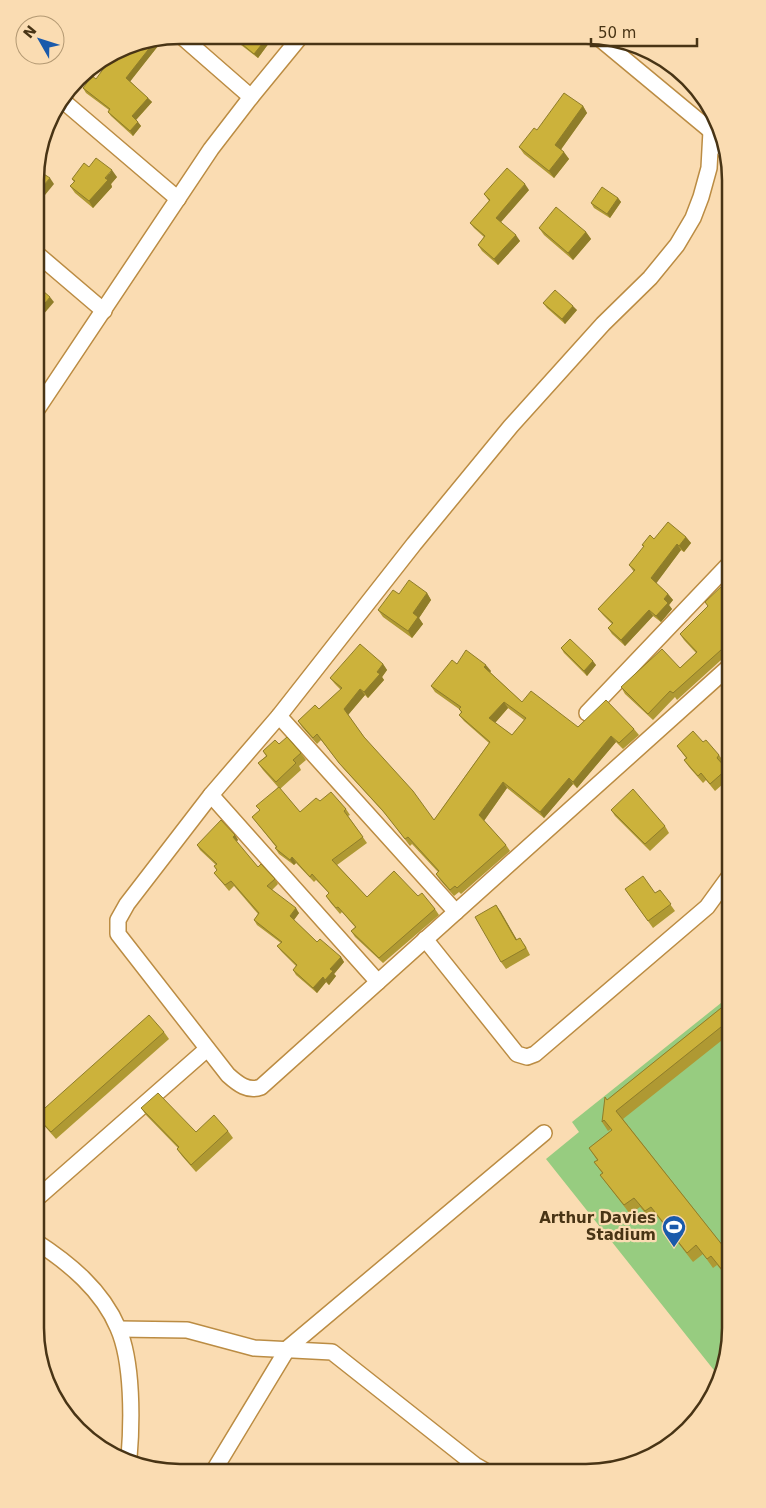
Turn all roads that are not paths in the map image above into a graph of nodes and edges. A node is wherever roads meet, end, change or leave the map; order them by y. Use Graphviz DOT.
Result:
graph roads {
  1 [pos="190,44"];
  2 [pos="294,44"];
  3 [pos="609,46"];
  4 [pos="250,96"];
  5 [pos="67,104"];
  6 [pos="711,126"];
  7 [pos="715,136"];
  8 [pos="178,199"];
  9 [pos="44,260"];
  10 [pos="104,311"];
  11 [pos="44,399"];
  12 [pos="722,571"];
  13 [pos="722,673"];
  14 [pos="586,714"];
  15 [pos="279,716"];
  16 [pos="211,795"];
  17 [pos="722,886"];
  18 [pos="456,912"];
  19 [pos="425,939"];
  20 [pos="378,982"];
  21 [pos="207,1049"];
  22 [pos="544,1133"];
  23 [pos="44,1192"];
  24 [pos="44,1247"];
  25 [pos="119,1329"];
  26 [pos="288,1348"];
  27 [pos="129,1454"];
  28 [pos="218,1464"];
  29 [pos="472,1464"];
  1 -- 4 [label="street"];
  2 -- 4 [label="street"];
  3 -- 6 [label="street"];
  4 -- 8 [label="street"];
  5 -- 8 [label="street"];
  7 -- 15 [label="street"];
  8 -- 10 [label="street"];
  9 -- 10 [label="street"];
  10 -- 11 [label="street"];
  12 -- 14 [label="street"];
  13 -- 18 [label="street"];
  15 -- 16 [label="street"];
  15 -- 18 [label="street"];
  16 -- 20 [label="street"];
  16 -- 21 [label="street"];
  17 -- 19 [label="street"];
  18 -- 19 [label="street"];
  19 -- 20 [label="street"];
  20 -- 21 [label="street"];
  21 -- 23 [label="street"];
  22 -- 26 [label="street"];
  24 -- 25 [label="street"];
  25 -- 26 [label="street"];
  25 -- 27 [label="street"];
  26 -- 28 [label="street"];
  26 -- 29 [label="street"];
}
